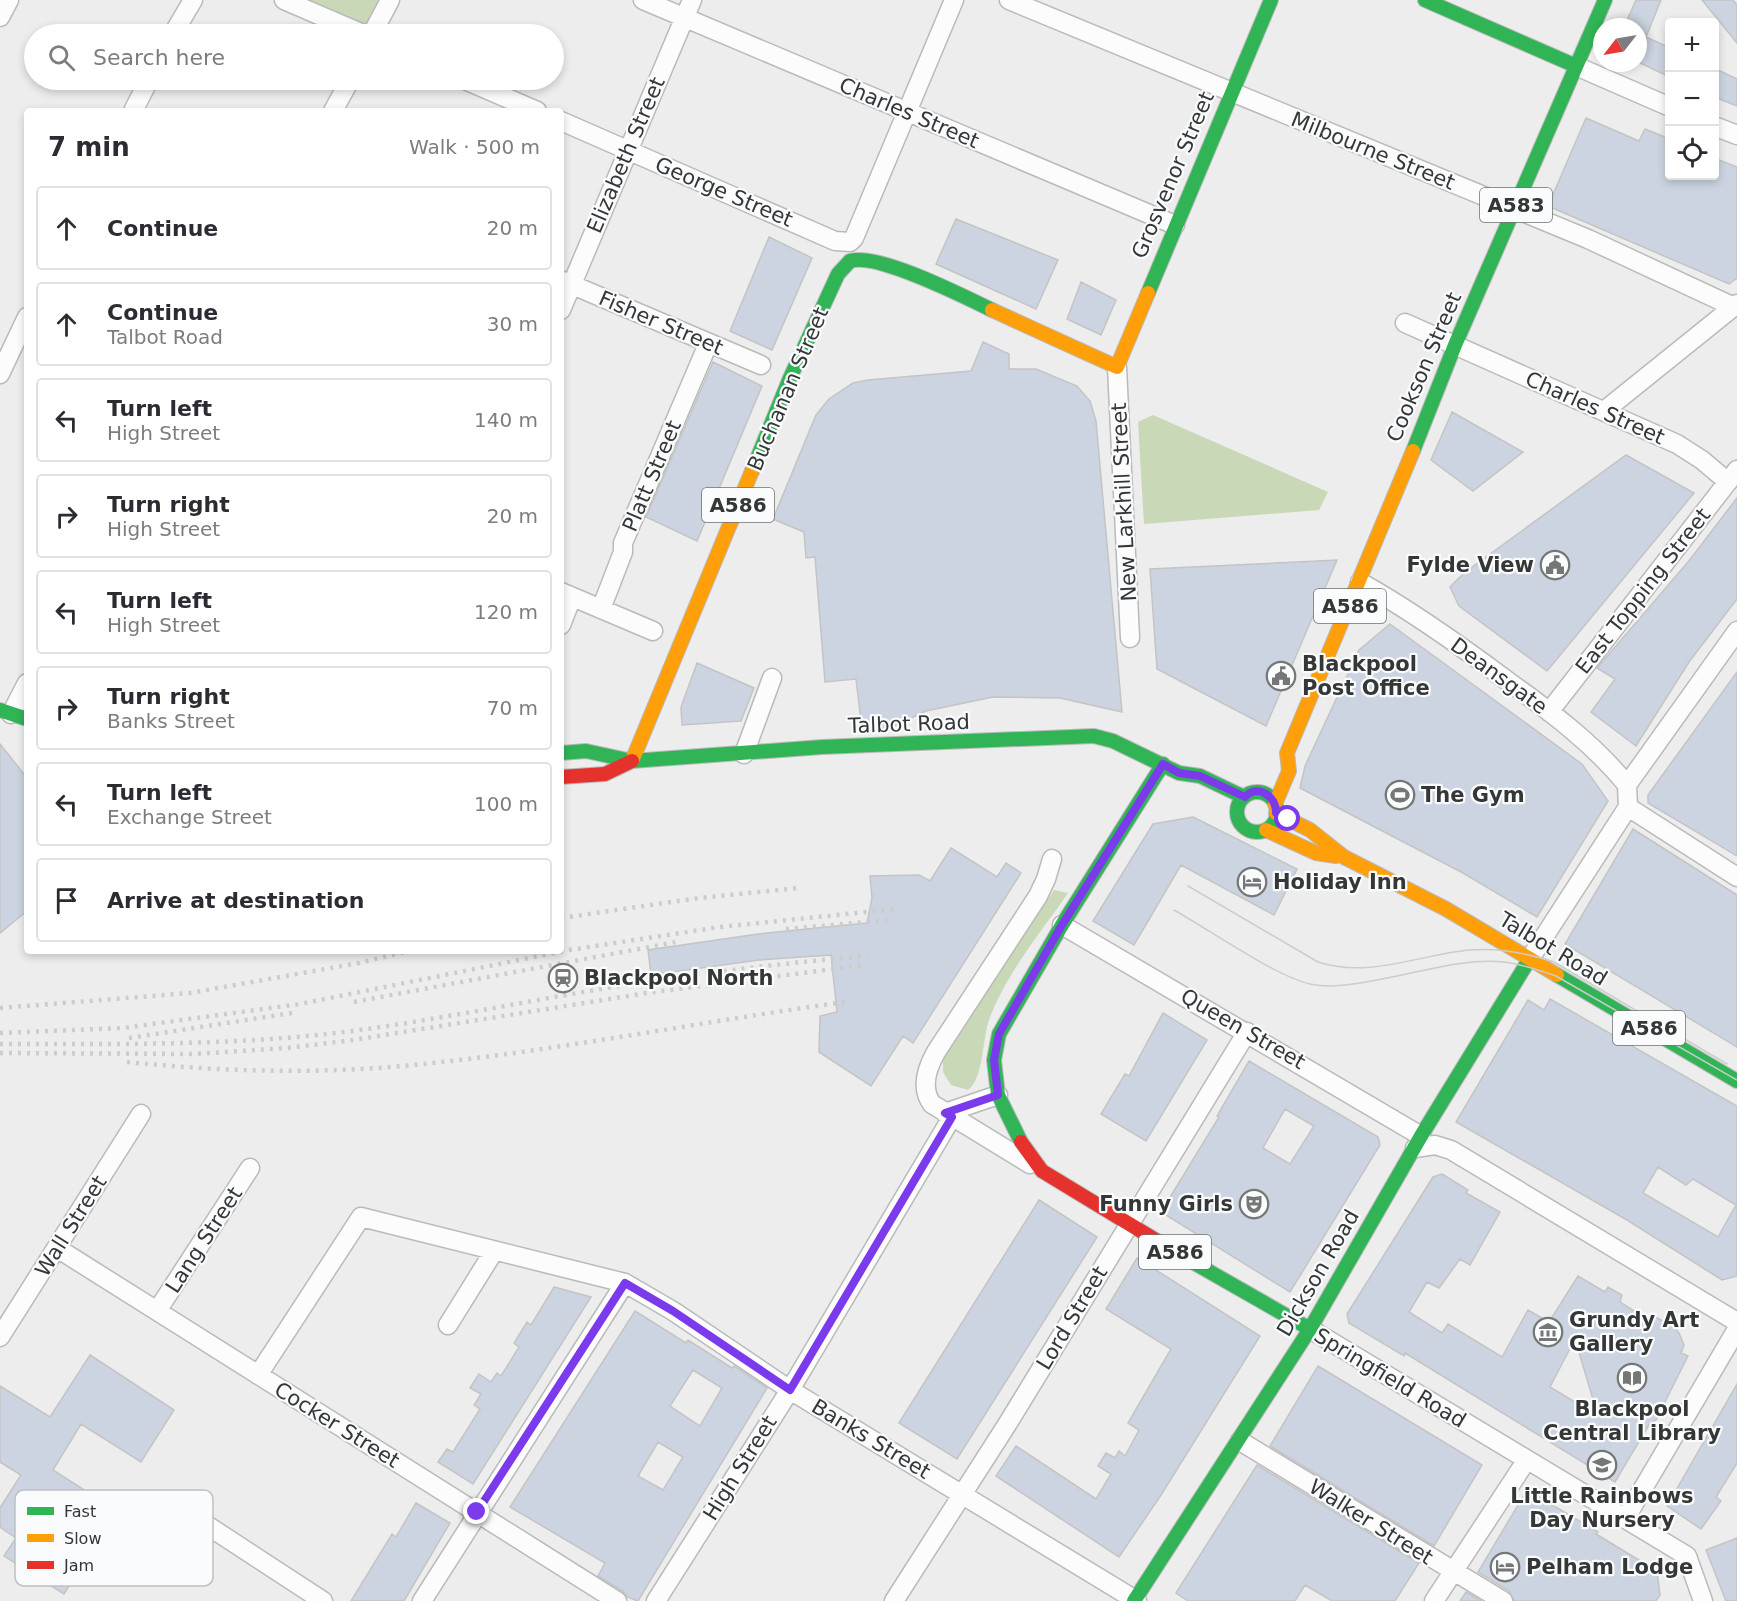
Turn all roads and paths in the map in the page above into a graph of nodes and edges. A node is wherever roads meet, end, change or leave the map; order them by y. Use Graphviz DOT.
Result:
graph roads {
  1 [pos="9,0"];
  2 [pos="193,0"];
  3 [pos="284,0"];
  4 [pos="390,0"];
  5 [pos="643,0"];
  6 [pos="692,0"];
  7 [pos="954,0"];
  8 [pos="1009,0"];
  9 [pos="1271,0"];
  10 [pos="1425,0"];
  11 [pos="1605,0"];
  12 [pos="0,17"];
  13 [pos="684,19"];
  14 [pos="179,24"];
  15 [pos="340,24"];
  16 [pos="377,24"];
  17 [pos="1576,66"];
  18 [pos="144,90"];
  19 [pos="345,90"];
  20 [pos="488,90"];
  21 [pos="1230,93"];
  22 [pos="1665,104"];
  23 [pos="135,108"];
  24 [pos="335,108"];
  25 [pos="530,108"];
  26 [pos="906,113"];
  27 [pos="564,122"];
  28 [pos="1719,128"];
  29 [pos="1737,135"];
  30 [pos="628,151"];
  31 [pos="1514,209"];
  32 [pos="1175,225"];
  33 [pos="854,238"];
  34 [pos="862,260"];
  35 [pos="566,282"];
  36 [pos="1736,305"];
  37 [pos="24,323"];
  38 [pos="1405,323"];
  39 [pos="708,344"];
  40 [pos="1455,345"];
  41 [pos="761,365"];
  42 [pos="1117,367"];
  43 [pos="0,374"];
  44 [pos="1604,411"];
  45 [pos="1410,458"];
  46 [pos="1732,476"];
  47 [pos="1360,582"];
  48 [pos="567,595"];
  49 [pos="601,609"];
  50 [pos="564,610"];
  51 [pos="1737,631"];
  52 [pos="653,632"];
  53 [pos="1130,638"];
  54 [pos="772,678"];
  55 [pos="24,690"];
  56 [pos="1549,712"];
  57 [pos="13,714"];
  58 [pos="1127,748"];
  59 [pos="564,753"];
  60 [pos="1287,753"];
  61 [pos="744,754"];
  62 [pos="632,761"];
  63 [pos="1271,762"];
  64 [pos="1163,764"];
  65 [pos="1179,773"];
  66 [pos="564,777"];
  67 [pos="1264,777"];
  68 [pos="1627,785"];
  69 [pos="1195,792"];
  70 [pos="1251,794"];
  71 [pos="1142,795"];
  72 [pos="1221,807"];
  73 [pos="1628,807"];
  74 [pos="1276,808"];
  75 [pos="1238,816"];
  76 [pos="1266,830"];
  77 [pos="1344,857"];
  78 [pos="1052,859"];
  79 [pos="1737,877"];
  80 [pos="1062,925"];
  81 [pos="1529,960"];
  82 [pos="1247,1032"];
  83 [pos="1737,1081"];
  84 [pos="998,1095"];
  85 [pos="141,1114"];
  86 [pos="949,1115"];
  87 [pos="1418,1142"];
  88 [pos="250,1168"];
  89 [pos="1042,1171"];
  90 [pos="1129,1225"];
  91 [pos="57,1248"];
  92 [pos="494,1251"];
  93 [pos="625,1283"];
  94 [pos="158,1311"];
  95 [pos="1737,1322"];
  96 [pos="448,1325"];
  97 [pos="1310,1329"];
  98 [pos="1737,1329"];
  99 [pos="0,1337"];
  100 [pos="258,1375"];
  101 [pos="790,1390"];
  102 [pos="1240,1441"];
  103 [pos="1527,1461"];
  104 [pos="963,1493"];
  105 [pos="477,1512"];
  106 [pos="1625,1520"];
  107 [pos="213,1530"];
  108 [pos="1453,1572"];
  109 [pos="1135,1600"];
  110 [pos="1698,1600"];
  111 [pos="323,1601"];
  112 [pos="422,1601"];
  113 [pos="617,1601"];
  114 [pos="656,1601"];
  115 [pos="894,1601"];
  116 [pos="1434,1601"];
  117 [pos="1503,1601"];
  1 -- 12 [label="street"];
  2 -- 14 [label="street"];
  3 -- 15 [label="street"];
  4 -- 16 [label="street"];
  5 -- 13 [label="street, Charles Street"];
  6 -- 13 [label="street, Elizabeth Street"];
  7 -- 26 [label="street"];
  8 -- 21 [label="street, Milbourne Street"];
  9 -- 21 [label="main road, Grosvenor Street"];
  10 -- 17 [label="main road"];
  11 -- 17 [label="main road, Cookson Street / A583"];
  13 -- 26 [label="street, Charles Street"];
  13 -- 30 [label="street, Elizabeth Street"];
  17 -- 22 [label="street"];
  17 -- 31 [label="main road, Cookson Street / A583"];
  18 -- 23 [label="street"];
  19 -- 24 [label="street"];
  20 -- 25 [label="street"];
  21 -- 31 [label="street, Milbourne Street"];
  21 -- 32 [label="main road, Grosvenor Street"];
  26 -- 32 [label="street, Charles Street"];
  26 -- 33 [label="street"];
  27 -- 30 [label="street, George Street"];
  28 -- 29 [label="street"];
  30 -- 33 [label="street, George Street"];
  30 -- 35 [label="street, Elizabeth Street"];
  31 -- 36 [label="street, Milbourne Street"];
  31 -- 40 [label="main road, Cookson Street / A583"];
  32 -- 42 [label="main road, Grosvenor Street"];
  33 -- 34 [label="street"];
  34 -- 42 [label="main road"];
  34 -- 62 [label="main road, Buchanan Street / A586"];
  35 -- 39 [label="street, Fisher Street"];
  36 -- 44 [label="street"];
  37 -- 43 [label="street"];
  38 -- 40 [label="street, Charles Street"];
  39 -- 41 [label="street, Fisher Street"];
  39 -- 49 [label="street, Platt Street"];
  40 -- 44 [label="street, Charles Street"];
  40 -- 45 [label="main road, Cookson Street / A583"];
  42 -- 53 [label="street, New Larkhill Street"];
  44 -- 46 [label="street, Charles Street"];
  45 -- 47 [label="main road, Cookson Street / A586"];
  46 -- 56 [label="street, East Topping Street"];
  47 -- 56 [label="street, Deansgate"];
  47 -- 60 [label="main road, Cookson Street / A586"];
  48 -- 49 [label="street"];
  48 -- 50 [label="street"];
  49 -- 52 [label="street"];
  51 -- 68 [label="street"];
  54 -- 61 [label="street"];
  55 -- 57 [label="street"];
  56 -- 68 [label="street, Deansgate"];
  58 -- 61 [label="main road, Talbot Road"];
  58 -- 64 [label="main road, Talbot Road"];
  58 -- 71 [label="main road"];
  59 -- 62 [label="main road, Talbot Road"];
  60 -- 63 [label="main road"];
  60 -- 74 [label="main road, Cookson Street / A586"];
  61 -- 62 [label="main road, Talbot Road"];
  62 -- 66 [label="main road, Talbot Road"];
  64 -- 65 [label="main road, Talbot Road"];
  64 -- 71 [label="main road, A586"];
  65 -- 69 [label="main road, Talbot Road"];
  65 -- 70 [label="main road, Talbot Road"];
  67 -- 70 [label="main road"];
  68 -- 73 [label="street"];
  70 -- 74 [label="main road, A586"];
  70 -- 75 [label="main road"];
  71 -- 80 [label="main road, A586"];
  72 -- 75 [label="main road"];
  73 -- 79 [label="street"];
  73 -- 81 [label="street"];
  74 -- 76 [label="main road, A586"];
  74 -- 77 [label="main road, Talbot Road / A586"];
  75 -- 76 [label="main road, A586"];
  76 -- 77 [label="main road, Talbot Road / A586"];
  77 -- 81 [label="main road, Talbot Road / A586"];
  78 -- 86 [label="street, Springfield Road"];
  80 -- 82 [label="street, Queen Street"];
  80 -- 84 [label="main road, A586"];
  81 -- 83 [label="main road, Talbot Road / A586"];
  81 -- 87 [label="main road, Dickson Road"];
  82 -- 87 [label="street, Queen Street"];
  82 -- 90 [label="street, Lord Street"];
  84 -- 86 [label="street"];
  84 -- 89 [label="main road, A586"];
  85 -- 91 [label="street, Wall Street"];
  86 -- 89 [label="street, Springfield Road"];
  86 -- 101 [label="street, High Street"];
  87 -- 95 [label="street"];
  87 -- 97 [label="main road, Dickson Road"];
  88 -- 94 [label="street, Lang Street"];
  89 -- 90 [label="main road, Springfield Road / A586"];
  90 -- 97 [label="main road, Springfield Road / A586"];
  90 -- 104 [label="street, Lord Street"];
  91 -- 94 [label="street, Cocker Street"];
  91 -- 99 [label="street, Wall Street"];
  92 -- 93 [label="street, Banks Street"];
  92 -- 96 [label="street"];
  92 -- 100 [label="street, Banks Street"];
  93 -- 101 [label="street, Banks Street"];
  93 -- 105 [label="street"];
  94 -- 100 [label="street, Cocker Street"];
  97 -- 102 [label="main road, Dickson Road"];
  97 -- 103 [label="street, Springfield Road"];
  98 -- 106 [label="street"];
  100 -- 105 [label="street, Cocker Street"];
  101 -- 104 [label="street, Banks Street"];
  101 -- 114 [label="street, High Street"];
  102 -- 108 [label="street, Walker Street"];
  102 -- 109 [label="main road, Dickson Road"];
  103 -- 106 [label="street, Springfield Road"];
  103 -- 108 [label="street"];
  104 -- 109 [label="street, Banks Street"];
  104 -- 115 [label="street, Lord Street"];
  105 -- 112 [label="street"];
  105 -- 113 [label="street, Cocker Street"];
  106 -- 110 [label="street, Springfield Road"];
  107 -- 111 [label="street"];
  108 -- 116 [label="street"];
  108 -- 117 [label="street, Walker Street"];
}
